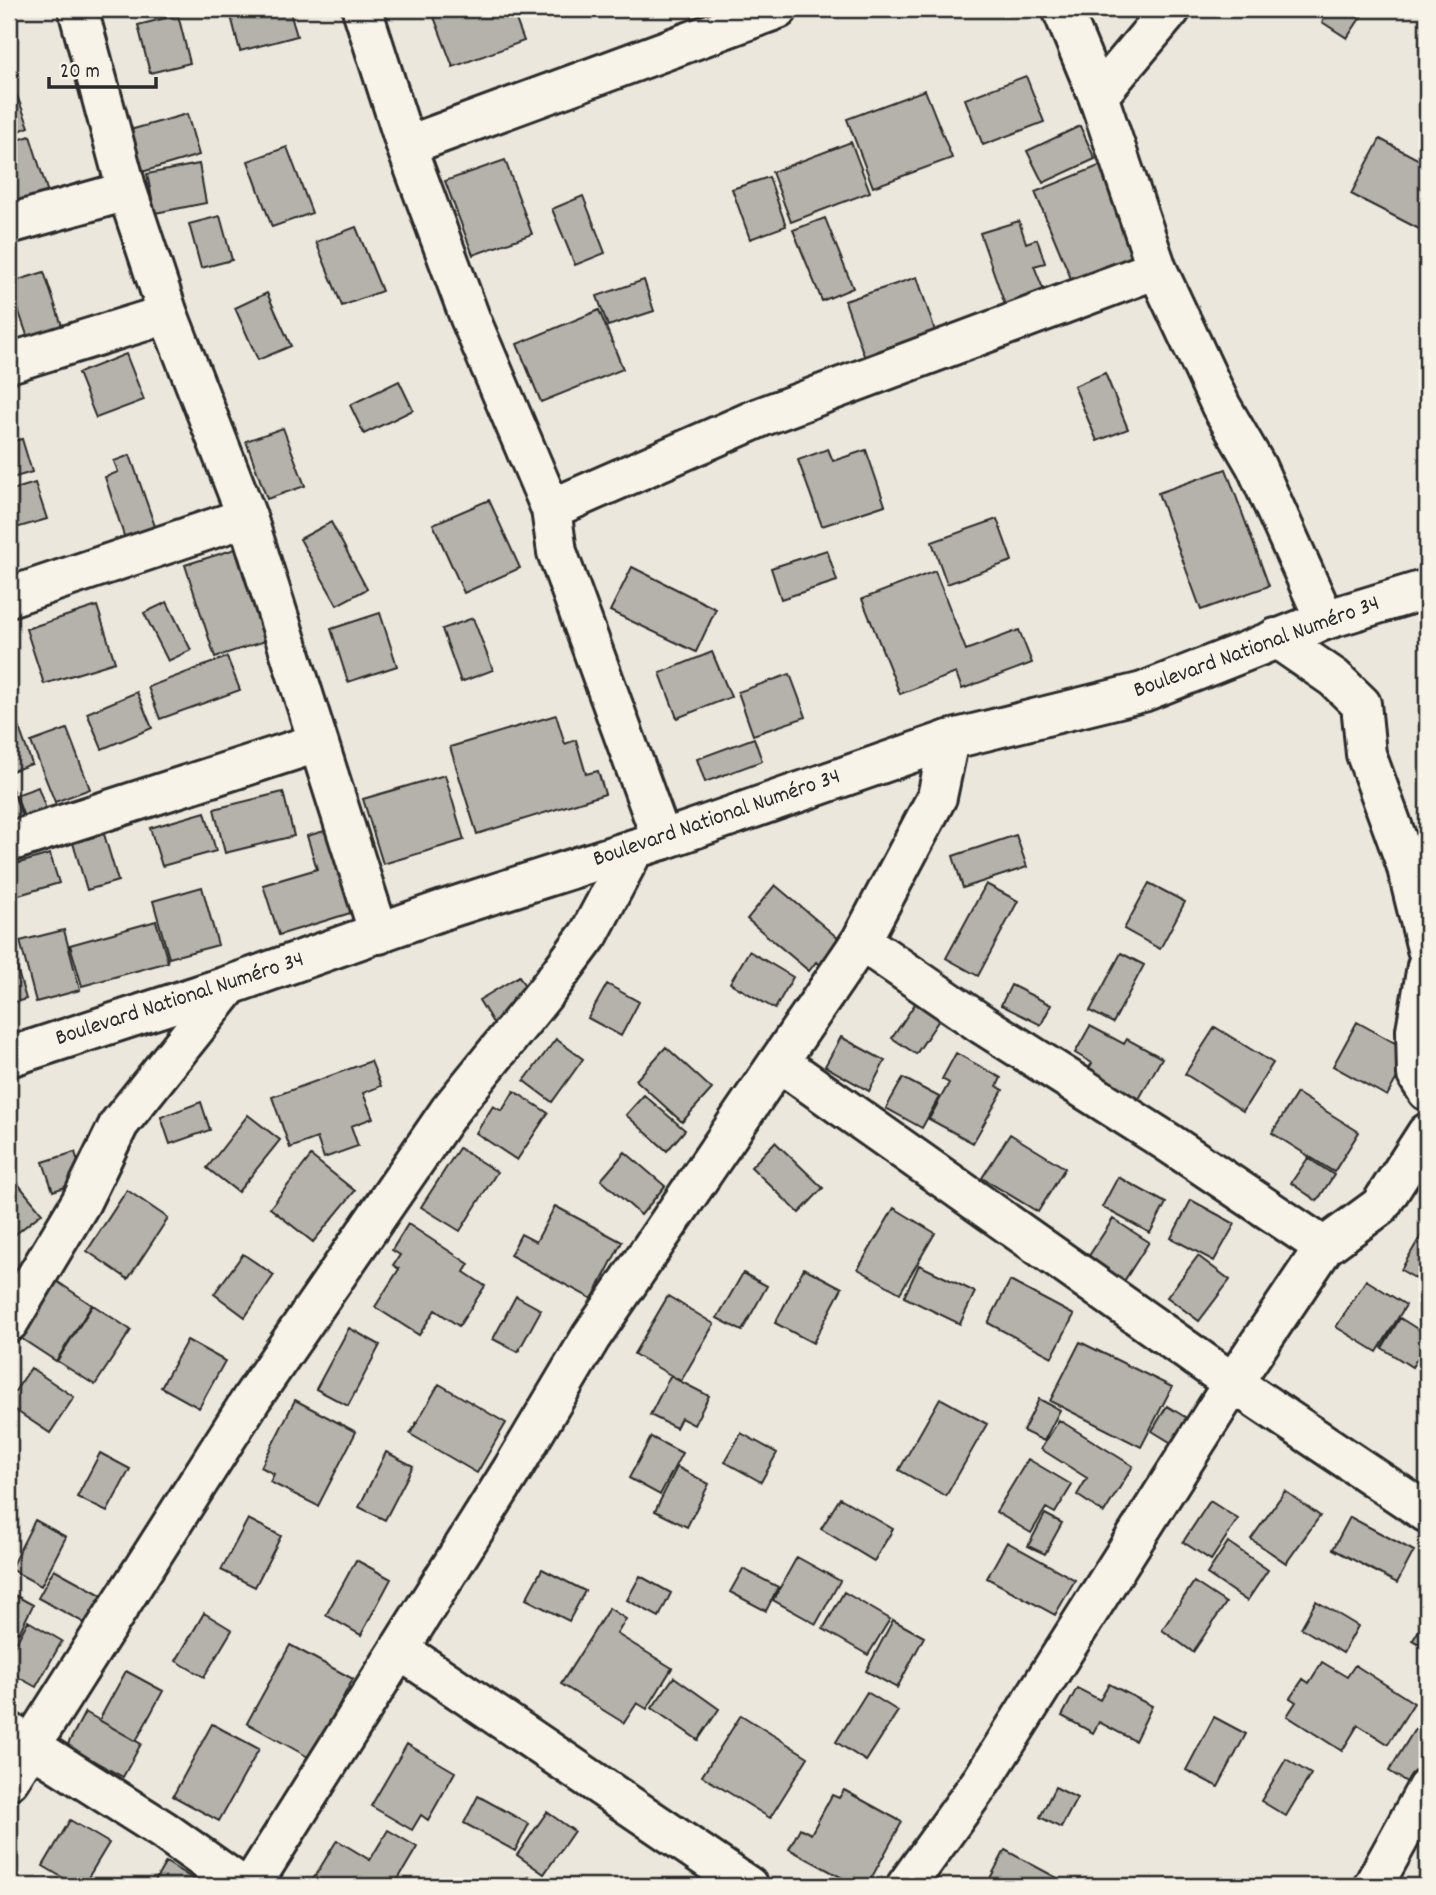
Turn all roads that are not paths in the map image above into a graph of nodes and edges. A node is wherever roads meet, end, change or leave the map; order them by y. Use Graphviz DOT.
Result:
graph roads {
  1 [pos="78,9"];
  2 [pos="362,9"];
  3 [pos="778,9"];
  4 [pos="1062,9"];
  5 [pos="1171,9"];
  6 [pos="1098,96"];
  7 [pos="406,146"];
  8 [pos="127,191"];
  9 [pos="9,225"];
  10 [pos="1157,269"];
  11 [pos="168,314"];
  12 [pos="9,363"];
  13 [pos="551,509"];
  14 [pos="247,517"];
  15 [pos="1427,589"];
  16 [pos="9,597"];
  17 [pos="1325,620"];
  18 [pos="1276,638"];
  19 [pos="949,740"];
  20 [pos="317,743"];
  21 [pos="9,842"];
  22 [pos="648,844"];
  23 [pos="379,934"];
  24 [pos="861,941"];
  25 [pos="1427,949"];
  26 [pos="1427,966"];
  27 [pos="230,985"];
  28 [pos="9,1057"];
  29 [pos="779,1062"];
  30 [pos="1427,1091"];
  31 [pos="1427,1133"];
  32 [pos="1324,1247"];
  33 [pos="9,1322"];
  34 [pos="1233,1383"];
  35 [pos="1427,1513"];
  36 [pos="400,1650"];
  37 [pos="19,1739"];
  38 [pos="9,1780"];
  39 [pos="1427,1788"];
  40 [pos="242,1886"];
  41 [pos="251,1886"];
  42 [pos="748,1886"];
  43 [pos="906,1886"];
  44 [pos="1373,1886"];
  1 -- 8 [label="street"];
  2 -- 7 [label="street"];
  3 -- 7 [label="street"];
  4 -- 6 [label="street"];
  5 -- 6 [label="street"];
  6 -- 10 [label="street"];
  7 -- 13 [label="street"];
  8 -- 9 [label="street"];
  8 -- 11 [label="street"];
  10 -- 13 [label="street"];
  10 -- 17 [label="street"];
  11 -- 12 [label="street"];
  11 -- 14 [label="street"];
  13 -- 22 [label="street"];
  14 -- 16 [label="street"];
  14 -- 20 [label="street"];
  15 -- 17 [label="street, Boulevard National Numéro 34"];
  17 -- 18 [label="street, Boulevard National Numéro 34"];
  18 -- 19 [label="street, Boulevard National Numéro 34"];
  18 -- 25 [label="street"];
  19 -- 22 [label="street, Boulevard National Numéro 34"];
  19 -- 24 [label="street"];
  20 -- 21 [label="street"];
  20 -- 23 [label="street"];
  22 -- 23 [label="street, Boulevard National Numéro 34"];
  22 -- 37 [label="street"];
  23 -- 27 [label="street, Boulevard National Numéro 34"];
  24 -- 29 [label="street"];
  24 -- 32 [label="street"];
  26 -- 30 [label="street"];
  27 -- 28 [label="street, Boulevard National Numéro 34"];
  27 -- 33 [label="street"];
  29 -- 34 [label="street"];
  29 -- 36 [label="street"];
  31 -- 32 [label="street"];
  32 -- 34 [label="street"];
  34 -- 35 [label="street"];
  34 -- 43 [label="street"];
  36 -- 41 [label="street"];
  36 -- 42 [label="street"];
  37 -- 38 [label="street"];
  37 -- 40 [label="street"];
  39 -- 44 [label="street"];
}
